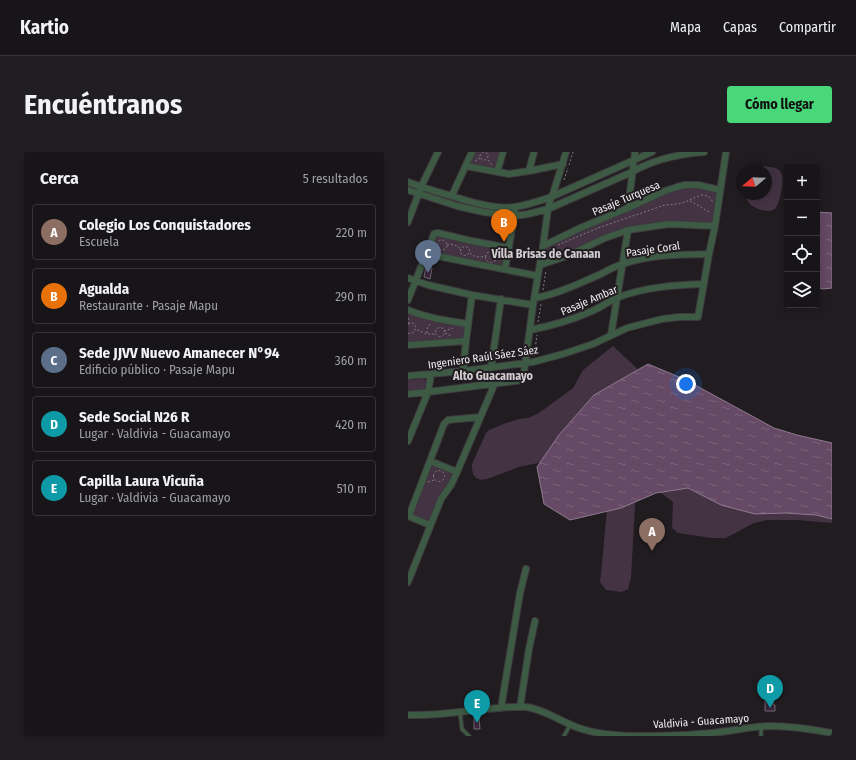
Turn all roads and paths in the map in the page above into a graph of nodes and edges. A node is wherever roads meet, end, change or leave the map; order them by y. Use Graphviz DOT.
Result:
graph roads {
  1 [pos="438,152"];
  2 [pos="472,152"];
  3 [pos="487,152"];
  4 [pos="504,152"];
  5 [pos="534,152"];
  6 [pos="567,152"];
  7 [pos="573,152"];
  8 [pos="635,152"];
  9 [pos="652,152"];
  10 [pos="704,152"];
  11 [pos="725,152"];
  12 [pos="634,159"];
  13 [pos="563,164"];
  14 [pos="466,166"];
  15 [pos="529,171"];
  16 [pos="497,172"];
  17 [pos="632,172"];
  18 [pos="564,179"];
  19 [pos="408,182"];
  20 [pos="421,187"];
  21 [pos="408,190"];
  22 [pos="720,190"];
  23 [pos="419,194"];
  24 [pos="452,196"];
  25 [pos="551,197"];
  26 [pos="689,200"];
  27 [pos="714,203"];
  28 [pos="515,207"];
  29 [pos="628,208"];
  30 [pos="548,209"];
  31 [pos="712,214"];
  32 [pos="515,216"];
  33 [pos="408,222"];
  34 [pos="715,226"];
  35 [pos="628,230"];
  36 [pos="446,245"];
  37 [pos="543,246"];
  38 [pos="555,247"];
  39 [pos="509,248"];
  40 [pos="461,249"];
  41 [pos="469,252"];
  42 [pos="427,254"];
  43 [pos="709,254"];
  44 [pos="486,255"];
  45 [pos="546,263"];
  46 [pos="623,264"];
  47 [pos="540,265"];
  48 [pos="505,269"];
  49 [pos="538,276"];
  50 [pos="408,278"];
  51 [pos="416,281"];
  52 [pos="704,284"];
  53 [pos="472,295"];
  54 [pos="542,296"];
  55 [pos="617,297"];
  56 [pos="535,298"];
  57 [pos="501,299"];
  58 [pos="408,300"];
  59 [pos="533,305"];
  60 [pos="408,310"];
  61 [pos="408,318"];
  62 [pos="436,318"];
  63 [pos="409,324"];
  64 [pos="468,324"];
  65 [pos="538,329"];
  66 [pos="416,330"];
  67 [pos="530,330"];
  68 [pos="408,333"];
  69 [pos="427,334"];
  70 [pos="436,334"];
  71 [pos="611,335"];
  72 [pos="466,341"];
  73 [pos="408,345"];
  74 [pos="533,362"];
  75 [pos="525,363"];
  76 [pos="491,368"];
  77 [pos="463,371"];
  78 [pos="432,375"];
  79 [pos="408,376"];
  80 [pos="495,383"];
  81 [pos="428,392"];
  82 [pos="408,394"];
  83 [pos="480,417"];
  84 [pos="408,441"];
  85 [pos="430,460"];
  86 [pos="457,472"];
  87 [pos="435,480"];
  88 [pos="427,483"];
  89 [pos="408,516"];
  90 [pos="430,525"];
  91 [pos="526,569"];
  92 [pos="408,582"];
  93 [pos="535,621"];
  94 [pos="520,707"];
  95 [pos="501,708"];
  96 [pos="460,712"];
  97 [pos="408,715"];
  98 [pos="570,725"];
  99 [pos="761,727"];
  100 [pos="832,733"];
  101 [pos="469,736"];
  102 [pos="564,736"];
  103 [pos="649,736"];
  104 [pos="761,736"];
  1 -- 20 [label="street"];
  2 -- 14 [label="street"];
  3 -- 3 [label="path"];
  4 -- 16 [label="street"];
  5 -- 15 [label="street"];
  6 -- 13 [label="street"];
  7 -- 18 [label="path"];
  8 -- 12 [label="street"];
  9 -- 12 [label="street"];
  10 -- 17 [label="street"];
  11 -- 22 [label="street"];
  12 -- 17 [label="street"];
  12 -- 25 [label="street"];
  13 -- 15 [label="street"];
  13 -- 25 [label="street"];
  14 -- 16 [label="street"];
  14 -- 24 [label="street"];
  15 -- 16 [label="street"];
  17 -- 29 [label="street"];
  17 -- 30 [label="street"];
  19 -- 20 [label="street"];
  20 -- 23 [label="street"];
  20 -- 24 [label="street"];
  21 -- 23 [label="street"];
  22 -- 29 [label="street, Pasaje Turquesa"];
  22 -- 34 [label="street"];
  23 -- 32 [label="street"];
  23 -- 33 [label="street"];
  24 -- 28 [label="street"];
  25 -- 28 [label="street"];
  25 -- 30 [label="street"];
  26 -- 27 [label="path"];
  26 -- 31 [label="path"];
  26 -- 38 [label="path"];
  28 -- 32 [label="street"];
  29 -- 37 [label="street, Pasaje Turquesa"];
  30 -- 32 [label="street"];
  30 -- 37 [label="street"];
  32 -- 39 [label="street"];
  34 -- 35 [label="street"];
  34 -- 43 [label="street"];
  35 -- 45 [label="street"];
  35 -- 46 [label="street"];
  36 -- 36 [label="path"];
  36 -- 40 [label="path"];
  37 -- 47 [label="street"];
  39 -- 42 [label="street"];
  39 -- 48 [label="street"];
  40 -- 41 [label="path"];
  40 -- 41 [label="path"];
  41 -- 44 [label="path"];
  42 -- 48 [label="street"];
  42 -- 51 [label="street"];
  43 -- 46 [label="street, Pasaje Coral"];
  43 -- 52 [label="street"];
  44 -- 44 [label="path"];
  45 -- 47 [label="street"];
  45 -- 54 [label="path"];
  46 -- 54 [label="street, Pasaje Coral"];
  46 -- 55 [label="street"];
  47 -- 49 [label="street"];
  48 -- 49 [label="street"];
  49 -- 56 [label="street"];
  50 -- 51 [label="street"];
  51 -- 53 [label="street"];
  51 -- 58 [label="street"];
  52 -- 55 [label="street, Pasaje Ambar"];
  52 -- 71 [label="street, Ingeniero Raúl Sáez Sáez"];
  53 -- 57 [label="street"];
  53 -- 64 [label="street"];
  54 -- 56 [label="street, Pasaje Coral"];
  54 -- 65 [label="path"];
  55 -- 65 [label="street, Pasaje Ambar"];
  55 -- 71 [label="street"];
  56 -- 59 [label="street"];
  57 -- 59 [label="street"];
  57 -- 76 [label="street"];
  59 -- 67 [label="street"];
  60 -- 62 [label="street"];
  61 -- 63 [label="path"];
  62 -- 64 [label="street"];
  62 -- 69 [label="path"];
  63 -- 66 [label="path"];
  64 -- 72 [label="street"];
  65 -- 67 [label="street, Pasaje Ambar"];
  65 -- 74 [label="path"];
  66 -- 68 [label="path"];
  66 -- 69 [label="path"];
  67 -- 75 [label="street"];
  69 -- 70 [label="path"];
  70 -- 70 [label="path"];
  71 -- 74 [label="street, Ingeniero Raúl Sáez Sáez"];
  72 -- 73 [label="street"];
  72 -- 77 [label="street"];
  74 -- 75 [label="street, Ingeniero Raúl Sáez Sáez"];
  75 -- 76 [label="street, Ingeniero Raúl Sáez Sáez"];
  75 -- 80 [label="street"];
  76 -- 77 [label="street, Ingeniero Raúl Sáez Sáez"];
  77 -- 78 [label="street, Ingeniero Raúl Sáez Sáez"];
  78 -- 79 [label="street, Ingeniero Raúl Sáez Sáez"];
  78 -- 81 [label="street"];
  80 -- 81 [label="street"];
  80 -- 83 [label="street"];
  81 -- 82 [label="street"];
  81 -- 84 [label="street"];
  83 -- 85 [label="street"];
  83 -- 86 [label="street"];
  85 -- 86 [label="street"];
  85 -- 89 [label="street"];
  86 -- 90 [label="street"];
  87 -- 87 [label="path"];
  87 -- 88 [label="path"];
  89 -- 90 [label="street"];
  90 -- 92 [label="street"];
  91 -- 95 [label="street"];
  93 -- 94 [label="street"];
  94 -- 95 [label="street, Valdivia - Guacamayo"];
  94 -- 98 [label="street, Valdivia - Guacamayo"];
  95 -- 96 [label="street, Valdivia - Guacamayo"];
  96 -- 97 [label="street, Valdivia - Guacamayo"];
  96 -- 101 [label="lane"];
  98 -- 102 [label="lane"];
  98 -- 103 [label="street, Valdivia - Guacamayo"];
  99 -- 100 [label="street, Valdivia - Guacamayo"];
  99 -- 103 [label="street, Valdivia - Guacamayo"];
  99 -- 104 [label="lane"];
}
